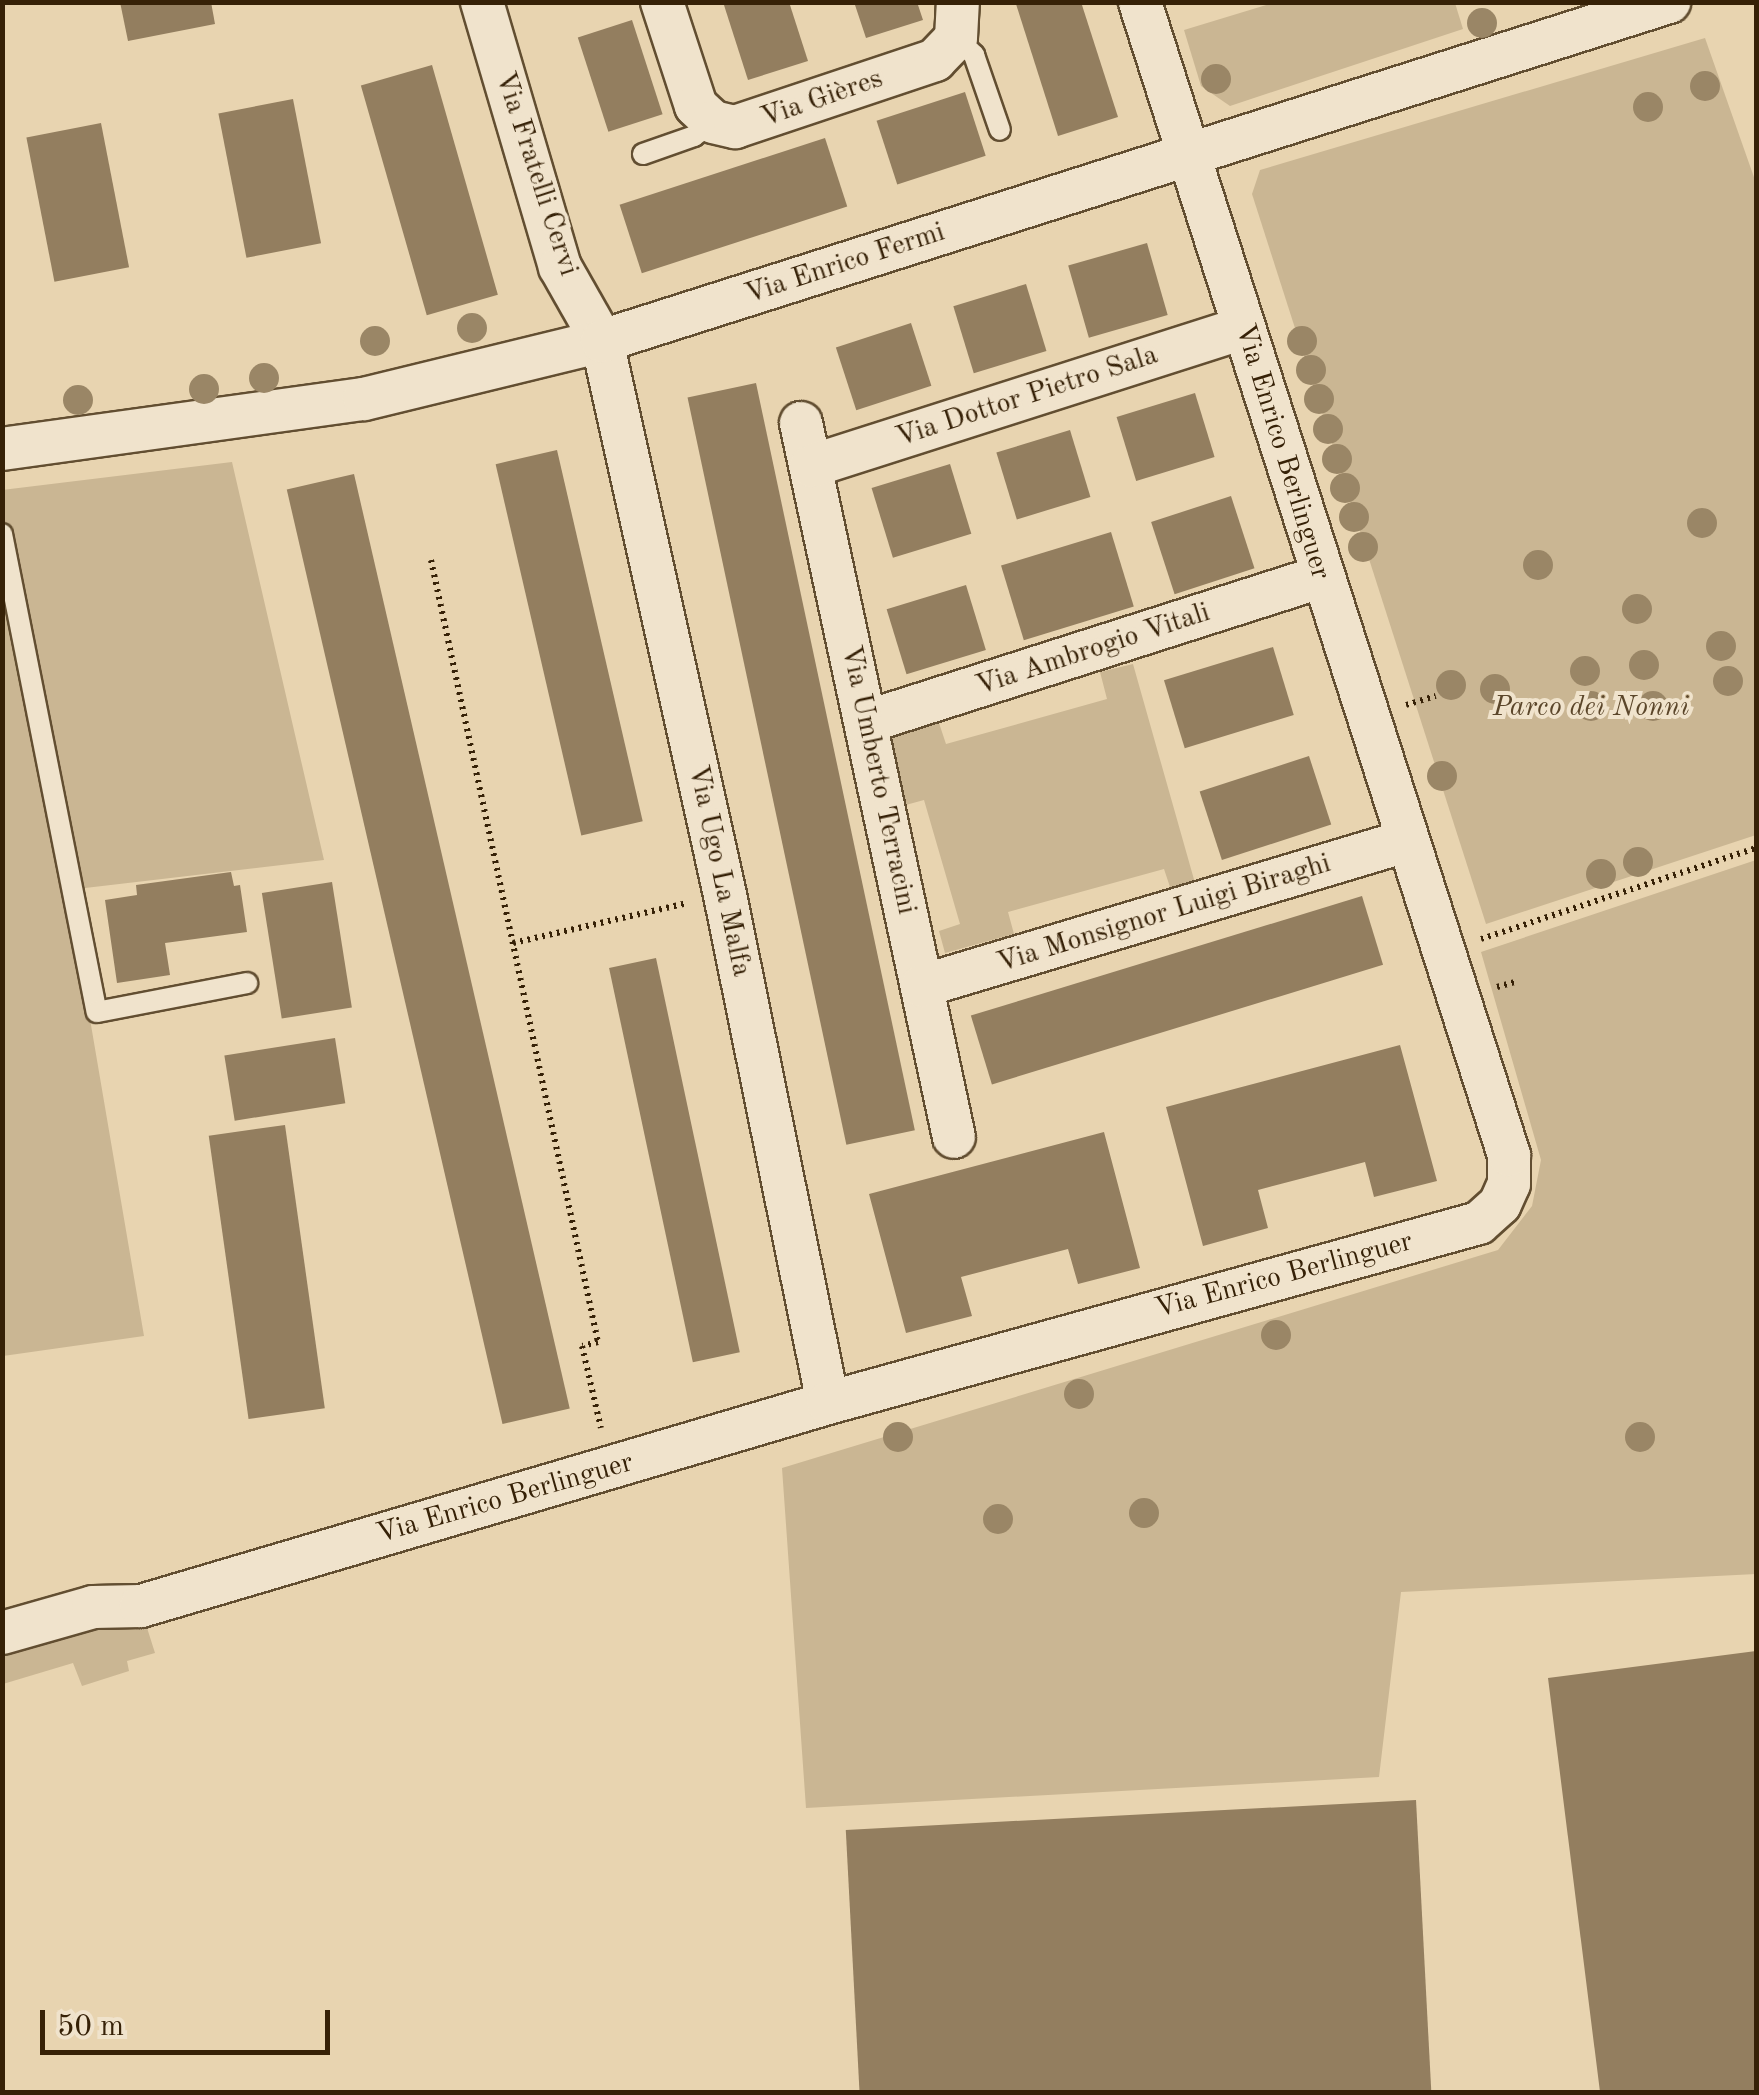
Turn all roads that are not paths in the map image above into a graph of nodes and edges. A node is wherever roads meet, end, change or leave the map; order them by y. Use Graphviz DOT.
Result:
graph roads {
  1 [pos="482,2"];
  2 [pos="662,2"];
  3 [pos="1140,2"];
  4 [pos="1669,2"];
  5 [pos="957,20"];
  6 [pos="712,122"];
  7 [pos="1000,130"];
  8 [pos="644,154"];
  9 [pos="1189,155"];
  10 [pos="1242,328"];
  11 [pos="602,341"];
  12 [pos="801,423"];
  13 [pos="2,449"];
  14 [pos="811,466"];
  15 [pos="2,534"];
  16 [pos="1320,577"];
  17 [pos="866,722"];
  18 [pos="1406,841"];
  19 [pos="247,983"];
  20 [pos="922,986"];
  21 [pos="954,1137"];
  22 [pos="828,1403"];
  23 [pos="2,1633"];
  1 -- 11 [label="street, Via Fratelli Cervi"];
  2 -- 6 [label="street"];
  3 -- 9 [label="street, Via Enrico Berlinguer"];
  4 -- 9 [label="street, Via Enrico Fermi"];
  5 -- 6 [label="street, Via Gières"];
  5 -- 7 [label="lane"];
  6 -- 8 [label="lane"];
  9 -- 10 [label="street, Via Enrico Berlinguer"];
  9 -- 11 [label="street, Via Enrico Fermi"];
  10 -- 14 [label="street, Via Dottor Pietro Sala"];
  10 -- 16 [label="street, Via Enrico Berlinguer"];
  11 -- 13 [label="street, Via Enrico Fermi"];
  11 -- 22 [label="street, Via Ugo La Malfa"];
  12 -- 14 [label="street, Via Umberto Terracini"];
  14 -- 17 [label="street, Via Umberto Terracini"];
  15 -- 19 [label="lane"];
  16 -- 17 [label="street, Via Ambrogio Vitali"];
  16 -- 18 [label="street, Via Enrico Berlinguer"];
  17 -- 20 [label="street, Via Umberto Terracini"];
  18 -- 20 [label="street, Via Monsignor Luigi Biraghi"];
  18 -- 22 [label="street, Via Enrico Berlinguer"];
  20 -- 21 [label="street, Via Umberto Terracini"];
  22 -- 23 [label="street, Via Enrico Berlinguer"];
}
